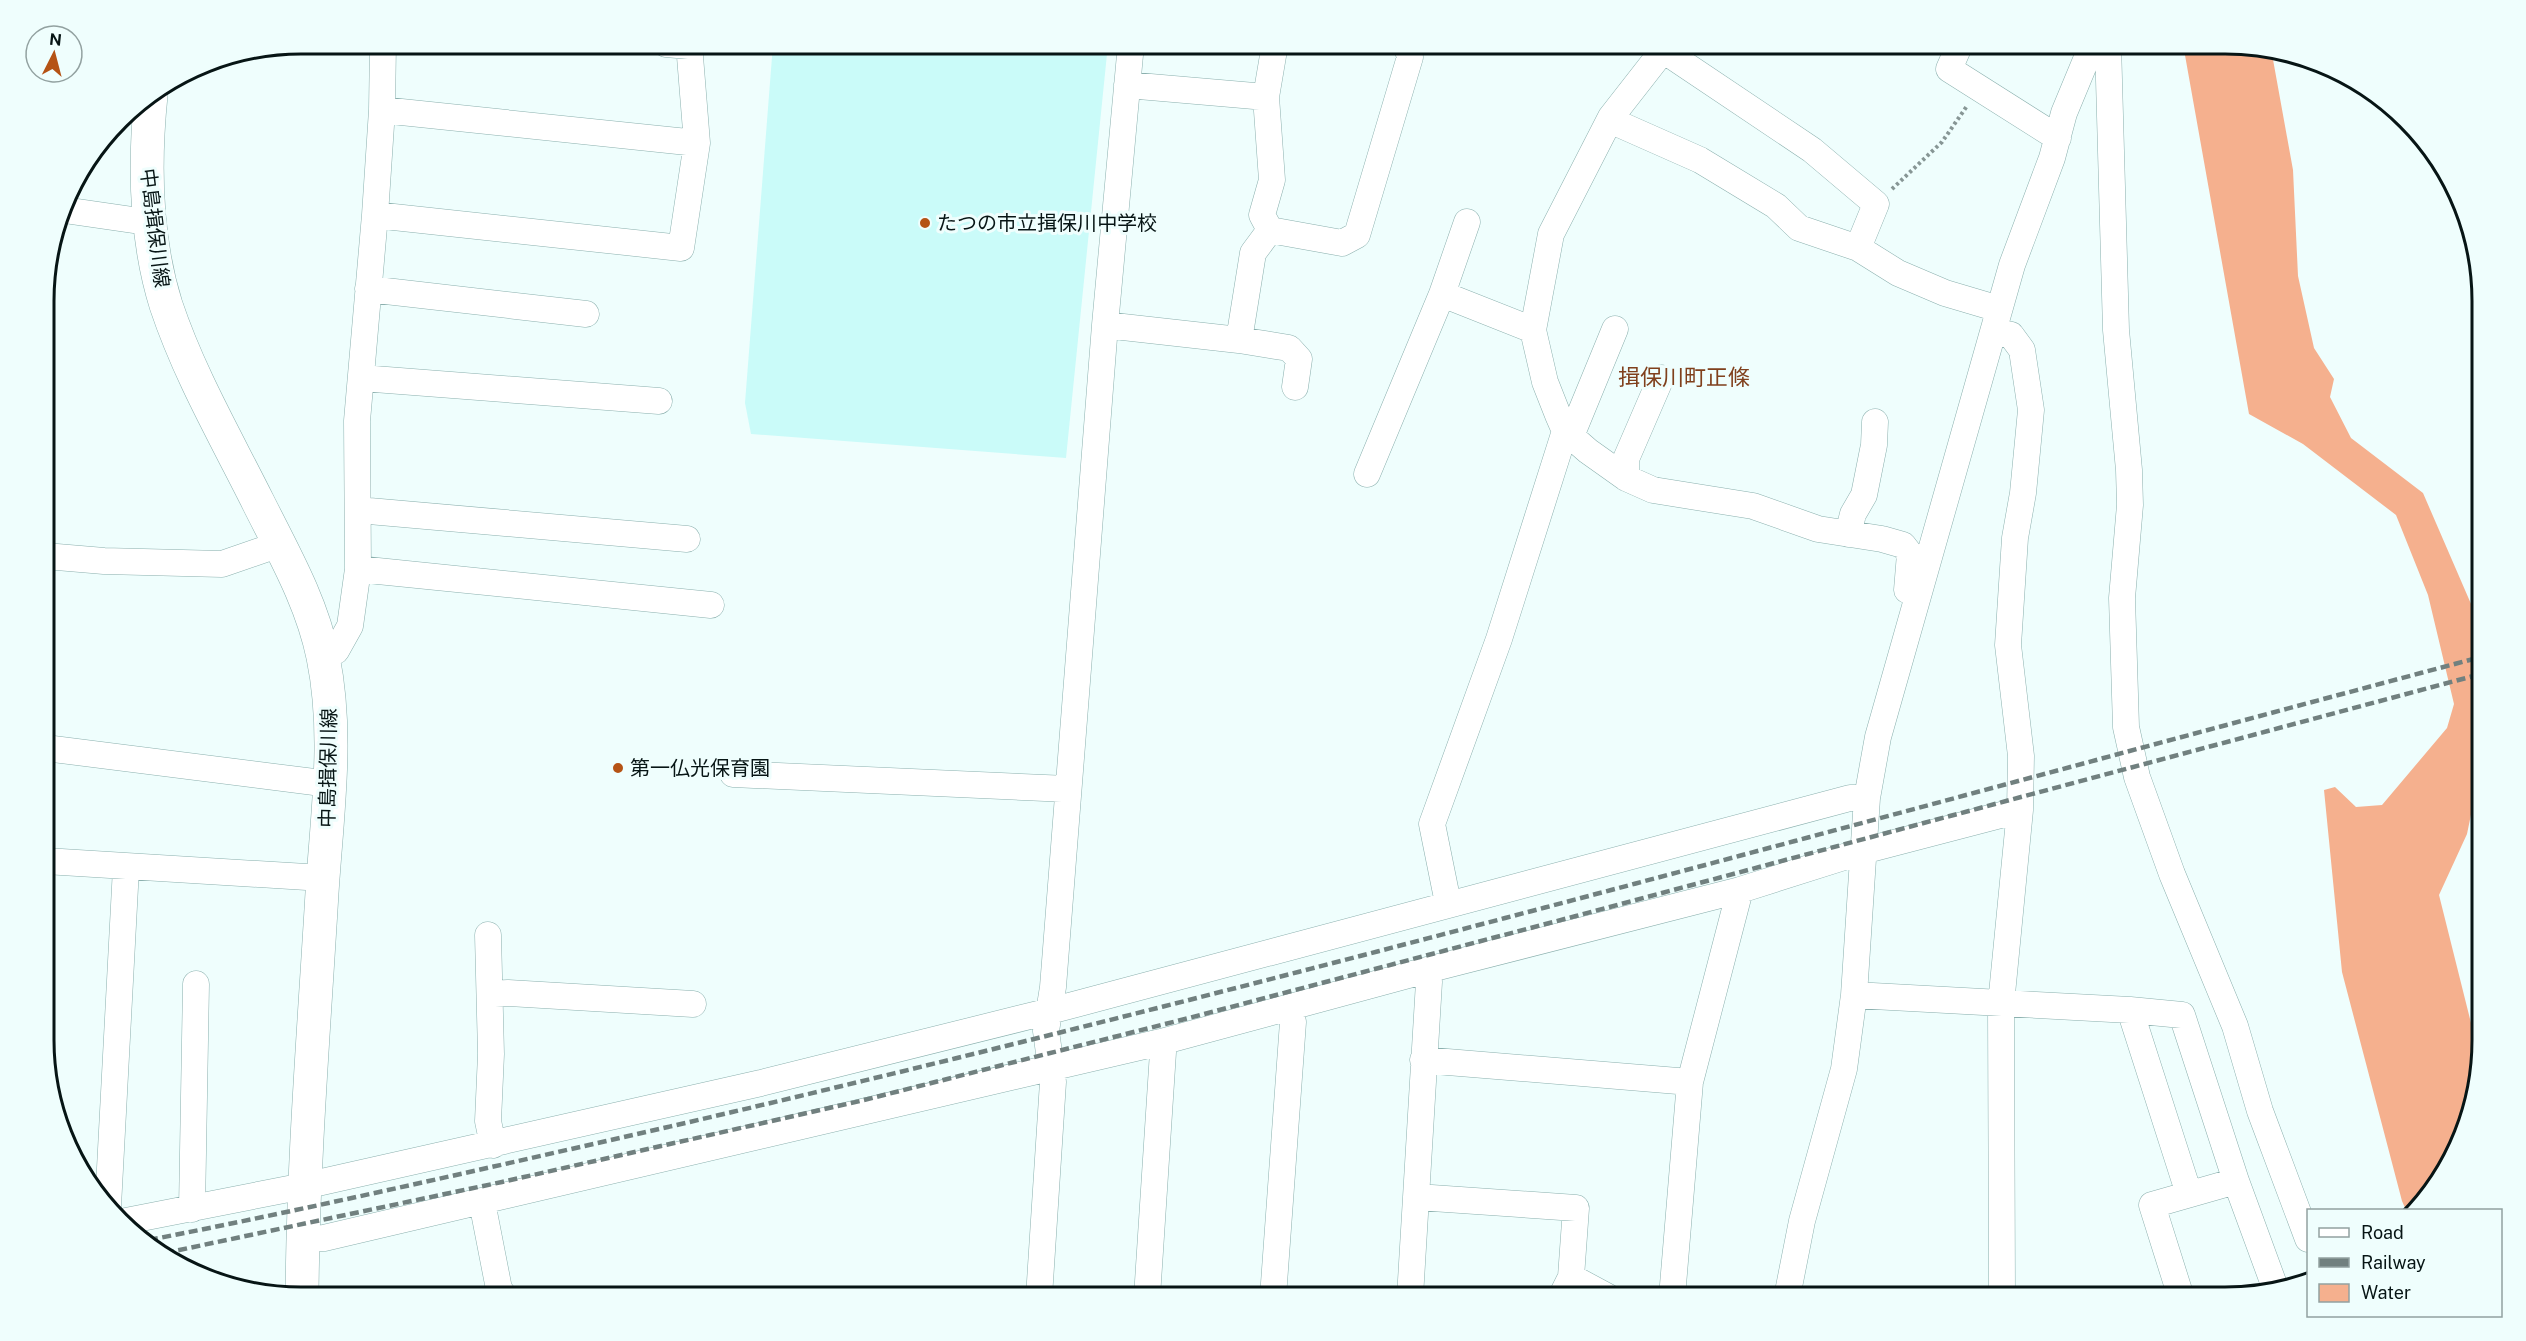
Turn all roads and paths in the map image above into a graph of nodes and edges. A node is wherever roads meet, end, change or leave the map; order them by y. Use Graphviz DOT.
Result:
graph roads {
  1 [pos="383,54"];
  2 [pos="683,54"];
  3 [pos="1130,54"];
  4 [pos="1273,54"];
  5 [pos="1409,54"];
  6 [pos="1660,54"];
  7 [pos="1675,54"];
  8 [pos="1956,54"];
  9 [pos="2094,54"];
  10 [pos="2108,54"];
  11 [pos="1127,85"];
  12 [pos="1979,87"];
  13 [pos="1266,98"];
  14 [pos="150,105"];
  15 [pos="382,110"];
  16 [pos="1611,117"];
  17 [pos="2058,138"];
  18 [pos="697,142"];
  19 [pos="1876,204"];
  20 [pos="71,211"];
  21 [pos="375,215"];
  22 [pos="150,220"];
  23 [pos="1467,222"];
  24 [pos="1269,230"];
  25 [pos="1857,248"];
  26 [pos="368,289"];
  27 [pos="1442,294"];
  28 [pos="586,314"];
  29 [pos="1997,320"];
  30 [pos="1106,325"];
  31 [pos="1615,329"];
  32 [pos="1533,330"];
  33 [pos="1239,339"];
  34 [pos="361,378"];
  35 [pos="1661,378"];
  36 [pos="1295,387"];
  37 [pos="659,401"];
  38 [pos="1875,422"];
  39 [pos="1568,433"];
  40 [pos="1366,474"];
  41 [pos="1626,478"];
  42 [pos="357,513"];
  43 [pos="1848,534"];
  44 [pos="687,539"];
  45 [pos="279,544"];
  46 [pos="54,557"];
  47 [pos="358,569"];
  48 [pos="711,605"];
  49 [pos="1911,614"];
  50 [pos="323,656"];
  51 [pos="54,749"];
  52 [pos="733,774"];
  53 [pos="330,784"];
  54 [pos="1068,789"];
  55 [pos="1867,798"];
  56 [pos="2020,810"];
  57 [pos="1863,851"];
  58 [pos="54,862"];
  59 [pos="126,868"];
  60 [pos="323,878"];
  61 [pos="1740,890"];
  62 [pos="1448,903"];
  63 [pos="489,935"];
  64 [pos="1426,970"];
  65 [pos="196,984"];
  66 [pos="490,994"];
  67 [pos="1854,995"];
  68 [pos="693,1004"];
  69 [pos="2001,1004"];
  70 [pos="1288,1008"];
  71 [pos="2130,1010"];
  72 [pos="1050,1011"];
  73 [pos="1161,1042"];
  74 [pos="1423,1060"];
  75 [pos="1052,1069"];
  76 [pos="1690,1082"];
  77 [pos="493,1145"];
  78 [pos="2236,1181"];
  79 [pos="304,1186"];
  80 [pos="2190,1194"];
  81 [pos="109,1195"];
  82 [pos="1417,1197"];
  83 [pos="482,1202"];
  84 [pos="192,1209"];
  85 [pos="131,1220"];
  86 [pos="2307,1236"];
  87 [pos="302,1239"];
  88 [pos="2273,1282"];
  89 [pos="302,1287"];
  90 [pos="498,1287"];
  91 [pos="1040,1287"];
  92 [pos="1148,1287"];
  93 [pos="1274,1287"];
  94 [pos="1411,1287"];
  95 [pos="1566,1287"];
  96 [pos="1673,1287"];
  97 [pos="1789,1287"];
  98 [pos="2002,1287"];
  99 [pos="2178,1287"];
  1 -- 15 [label="street"];
  2 -- 18 [label="street"];
  3 -- 11 [label="street"];
  4 -- 13 [label="street"];
  5 -- 24 [label="street"];
  6 -- 16 [label="street"];
  7 -- 19 [label="street"];
  8 -- 12 [label="street"];
  9 -- 17 [label="street"];
  10 -- 86 [label="street"];
  11 -- 13 [label="street"];
  11 -- 30 [label="street"];
  12 -- 17 [label="street"];
  12 -- 19 [label="path"];
  13 -- 24 [label="street"];
  14 -- 22 [label="main road, 中島揖保川線"];
  15 -- 18 [label="street"];
  15 -- 21 [label="street"];
  16 -- 25 [label="street"];
  16 -- 32 [label="street"];
  17 -- 29 [label="street"];
  18 -- 21 [label="street"];
  19 -- 25 [label="street"];
  20 -- 22 [label="street"];
  21 -- 26 [label="street"];
  22 -- 45 [label="main road, 中島揖保川線"];
  23 -- 27 [label="street"];
  24 -- 33 [label="street"];
  25 -- 29 [label="street"];
  26 -- 28 [label="street"];
  26 -- 34 [label="street"];
  27 -- 32 [label="street"];
  27 -- 40 [label="street"];
  29 -- 49 [label="street"];
  29 -- 56 [label="street"];
  30 -- 33 [label="street"];
  30 -- 54 [label="street"];
  31 -- 39 [label="street"];
  32 -- 39 [label="street"];
  33 -- 36 [label="street"];
  34 -- 37 [label="street"];
  34 -- 42 [label="street"];
  35 -- 41 [label="street"];
  38 -- 43 [label="street"];
  39 -- 41 [label="street"];
  39 -- 62 [label="street"];
  41 -- 43 [label="street"];
  42 -- 44 [label="street"];
  42 -- 47 [label="street"];
  43 -- 49 [label="street"];
  45 -- 46 [label="street"];
  45 -- 50 [label="main road, 中島揖保川線"];
  47 -- 48 [label="street"];
  47 -- 50 [label="street"];
  49 -- 55 [label="street"];
  50 -- 53 [label="main road, 中島揖保川線"];
  51 -- 53 [label="street"];
  52 -- 54 [label="street"];
  53 -- 60 [label="main road, 中島揖保川線"];
  54 -- 72 [label="street"];
  55 -- 57 [label="street"];
  55 -- 62 [label="street"];
  56 -- 57 [label="street"];
  56 -- 69 [label="street"];
  57 -- 61 [label="street"];
  57 -- 67 [label="street"];
  58 -- 59 [label="street"];
  59 -- 60 [label="street"];
  59 -- 81 [label="street"];
  60 -- 79 [label="main road, 中島揖保川線"];
  61 -- 64 [label="street"];
  61 -- 76 [label="street"];
  62 -- 72 [label="street"];
  63 -- 66 [label="street"];
  64 -- 70 [label="street"];
  64 -- 74 [label="street"];
  65 -- 84 [label="street"];
  66 -- 68 [label="street"];
  66 -- 77 [label="street"];
  67 -- 69 [label="street"];
  67 -- 97 [label="street"];
  69 -- 71 [label="street"];
  69 -- 98 [label="street"];
  70 -- 73 [label="street"];
  70 -- 93 [label="street"];
  71 -- 78 [label="street"];
  71 -- 80 [label="street"];
  72 -- 75 [label="street"];
  72 -- 77 [label="street"];
  73 -- 75 [label="street"];
  73 -- 92 [label="street"];
  74 -- 76 [label="street"];
  74 -- 82 [label="street"];
  75 -- 83 [label="street"];
  75 -- 91 [label="street"];
  76 -- 96 [label="street"];
  77 -- 79 [label="street"];
  78 -- 80 [label="street"];
  78 -- 88 [label="street"];
  79 -- 84 [label="street"];
  79 -- 87 [label="main road, 中島揖保川線"];
  80 -- 99 [label="street"];
  82 -- 94 [label="street"];
  82 -- 95 [label="street"];
  83 -- 87 [label="street"];
  83 -- 90 [label="street"];
  84 -- 85 [label="street"];
  87 -- 89 [label="main road, 中島揖保川線"];
}
